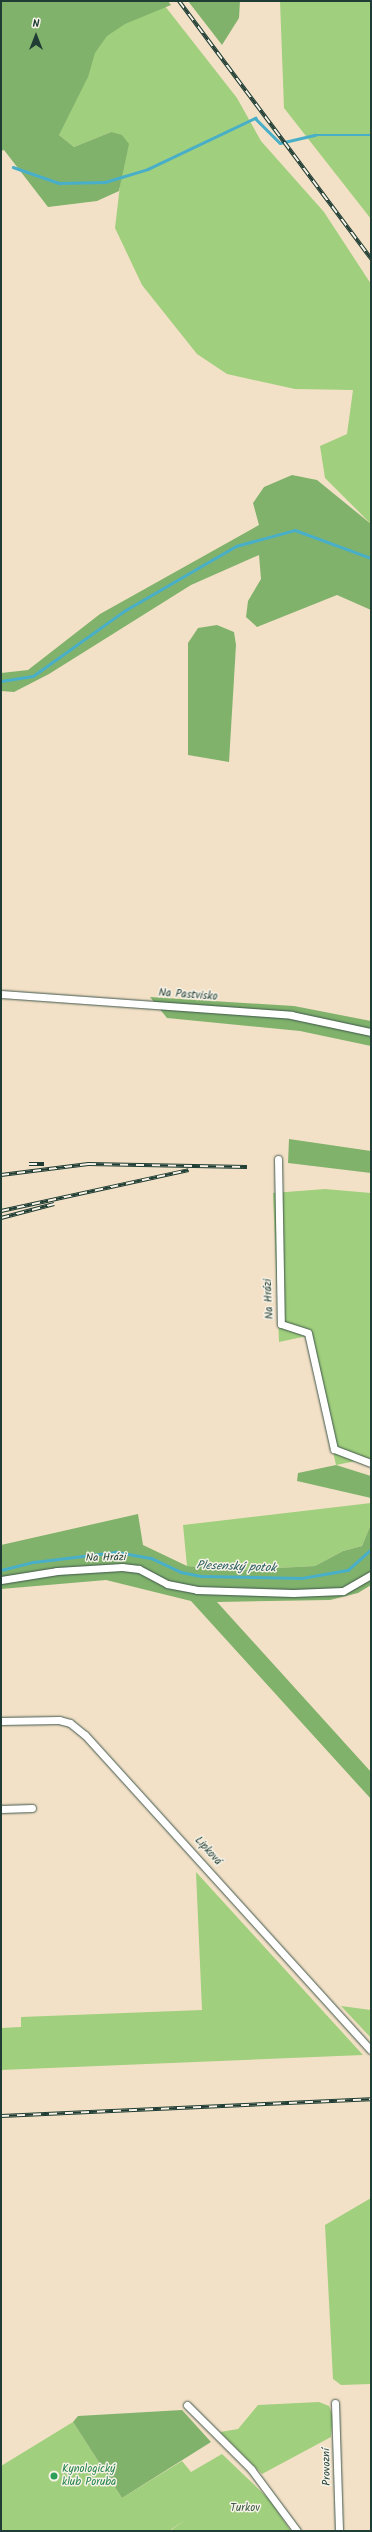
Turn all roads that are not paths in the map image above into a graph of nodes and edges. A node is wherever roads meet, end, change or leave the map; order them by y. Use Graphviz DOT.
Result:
graph roads {
  1 [pos="1,994"];
  2 [pos="371,1032"];
  3 [pos="278,1159"];
  4 [pos="371,1463"];
  5 [pos="371,1575"];
  6 [pos="1,1580"];
  7 [pos="1,1721"];
  8 [pos="32,1808"];
  9 [pos="1,1809"];
  10 [pos="371,2050"];
  11 [pos="335,2403"];
  12 [pos="187,2405"];
  13 [pos="297,2531"];
  14 [pos="339,2531"];
  1 -- 2 [label="street, Na Pastvisko"];
  3 -- 4 [label="street, Na Hrázi"];
  5 -- 6 [label="street, Na Hrázi"];
  7 -- 10 [label="street, Lipková"];
  8 -- 9 [label="street"];
  11 -- 14 [label="street, Provozní"];
  12 -- 13 [label="street"];
}
